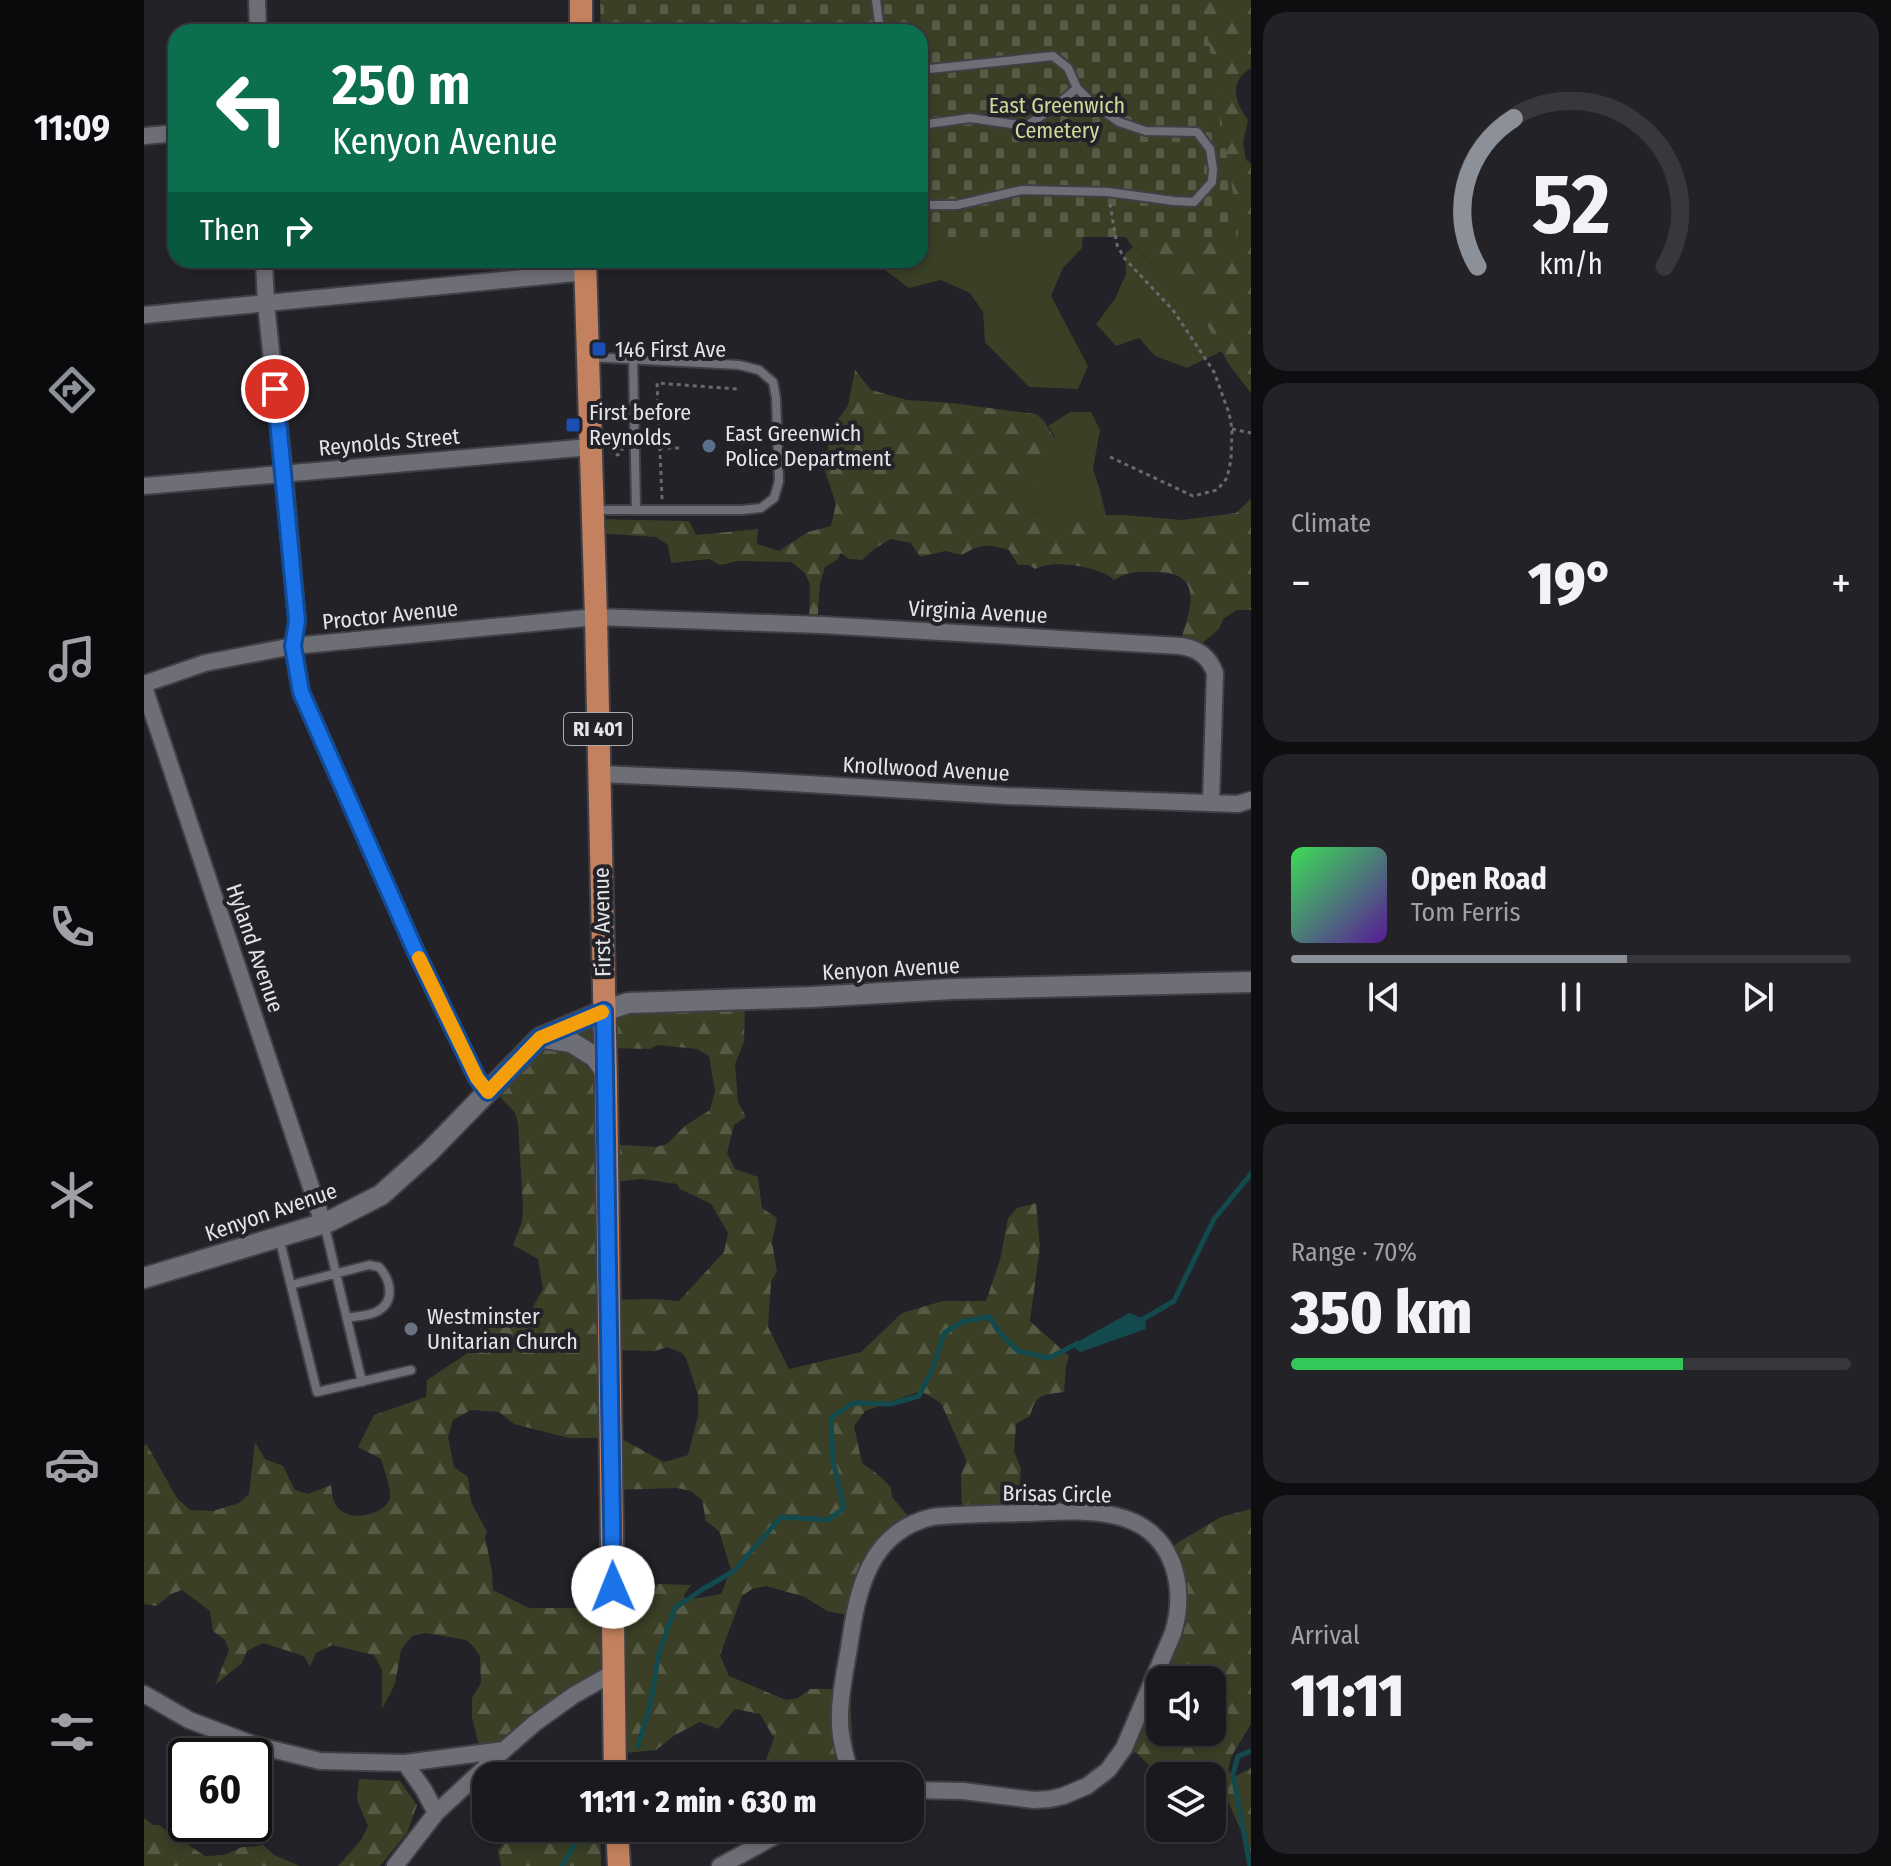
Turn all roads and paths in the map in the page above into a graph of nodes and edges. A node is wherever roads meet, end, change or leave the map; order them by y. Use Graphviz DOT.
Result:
graph roads {
  1 [pos="257,0"];
  2 [pos="581,0"];
  3 [pos="876,0"];
  4 [pos="258,24"];
  5 [pos="581,24"];
  6 [pos="879,24"];
  7 [pos="928,69"];
  8 [pos="1077,88"];
  9 [pos="928,124"];
  10 [pos="168,134"];
  11 [pos="144,136"];
  12 [pos="1108,192"];
  13 [pos="928,205"];
  14 [pos="264,268"];
  15 [pos="569,268"];
  16 [pos="586,268"];
  17 [pos="266,304"];
  18 [pos="144,315"];
  19 [pos="588,357"];
  20 [pos="633,359"];
  21 [pos="737,389"];
  22 [pos="1232,429"];
  23 [pos="1251,433"];
  24 [pos="590,447"];
  25 [pos="659,448"];
  26 [pos="681,448"];
  27 [pos="1110,457"];
  28 [pos="284,474"];
  29 [pos="144,486"];
  30 [pos="661,499"];
  31 [pos="636,509"];
  32 [pos="592,510"];
  33 [pos="596,617"];
  34 [pos="293,646"];
  35 [pos="144,686"];
  36 [pos="599,774"];
  37 [pos="1251,800"];
  38 [pos="1211,803"];
  39 [pos="1251,982"];
  40 [pos="604,1011"];
  41 [pos="540,1038"];
  42 [pos="606,1072"];
  43 [pos="488,1092"];
  44 [pos="323,1223"];
  45 [pos="279,1236"];
  46 [pos="336,1274"];
  47 [pos="144,1278"];
  48 [pos="291,1285"];
  49 [pos="347,1318"];
  50 [pos="411,1370"];
  51 [pos="362,1382"];
  52 [pos="613,1673"];
  53 [pos="144,1694"];
  54 [pos="504,1750"];
  55 [pos="615,1762"];
  56 [pos="847,1762"];
  57 [pos="405,1763"];
  58 [pos="924,1790"];
  59 [pos="436,1813"];
  60 [pos="618,1842"];
  61 [pos="764,1842"];
  62 [pos="395,1866"];
  63 [pos="619,1866"];
  64 [pos="720,1866"];
  1 -- 4 [label="street"];
  2 -- 5 [label="main road"];
  3 -- 6 [label="lane"];
  7 -- 8 [label="lane"];
  8 -- 9 [label="lane"];
  8 -- 12 [label="lane"];
  10 -- 11 [label="street"];
  12 -- 13 [label="lane"];
  12 -- 22 [label="path"];
  14 -- 17 [label="street"];
  15 -- 17 [label="street"];
  16 -- 19 [label="main road, First Avenue / RI 401"];
  17 -- 18 [label="street"];
  17 -- 28 [label="street"];
  19 -- 20 [label="lane"];
  19 -- 24 [label="main road, First Avenue / RI 401"];
  20 -- 31 [label="lane"];
  20 -- 31 [label="lane"];
  21 -- 25 [label="path"];
  22 -- 23 [label="path"];
  22 -- 27 [label="path"];
  24 -- 28 [label="street, Reynolds Street"];
  24 -- 32 [label="main road, First Avenue / RI 401"];
  25 -- 26 [label="path"];
  25 -- 30 [label="path"];
  28 -- 29 [label="street, Reynolds Street"];
  28 -- 34 [label="street"];
  31 -- 32 [label="lane"];
  32 -- 33 [label="main road, First Avenue / RI 401"];
  33 -- 34 [label="street, Proctor Avenue"];
  33 -- 36 [label="main road, First Avenue / RI 401"];
  33 -- 38 [label="street, Virginia Avenue"];
  34 -- 35 [label="street, Proctor Avenue"];
  34 -- 43 [label="street"];
  35 -- 44 [label="street, Hyland Avenue"];
  36 -- 38 [label="street, Knollwood Avenue"];
  36 -- 40 [label="main road, First Avenue / RI 401"];
  37 -- 38 [label="street, Knollwood Avenue"];
  39 -- 40 [label="street, Kenyon Avenue"];
  40 -- 41 [label="street, Kenyon Avenue"];
  40 -- 42 [label="main road, First Avenue / RI 401"];
  41 -- 42 [label="street"];
  41 -- 43 [label="street, Kenyon Avenue"];
  42 -- 52 [label="main road, First Avenue / RI 401"];
  43 -- 44 [label="street, Kenyon Avenue"];
  44 -- 45 [label="street, Kenyon Avenue"];
  44 -- 46 [label="lane"];
  45 -- 47 [label="street, Kenyon Avenue"];
  45 -- 48 [label="lane"];
  46 -- 48 [label="lane"];
  46 -- 49 [label="lane"];
  46 -- 49 [label="lane"];
  48 -- 51 [label="lane"];
  49 -- 51 [label="lane"];
  50 -- 51 [label="lane"];
  52 -- 54 [label="street"];
  52 -- 55 [label="main road, First Avenue / RI 401"];
  53 -- 57 [label="street"];
  54 -- 57 [label="street"];
  54 -- 59 [label="street"];
  56 -- 58 [label="street, Brisas Circle"];
  57 -- 59 [label="street"];
  59 -- 62 [label="street"];
  60 -- 63 [label="main road"];
  61 -- 64 [label="street"];
}
